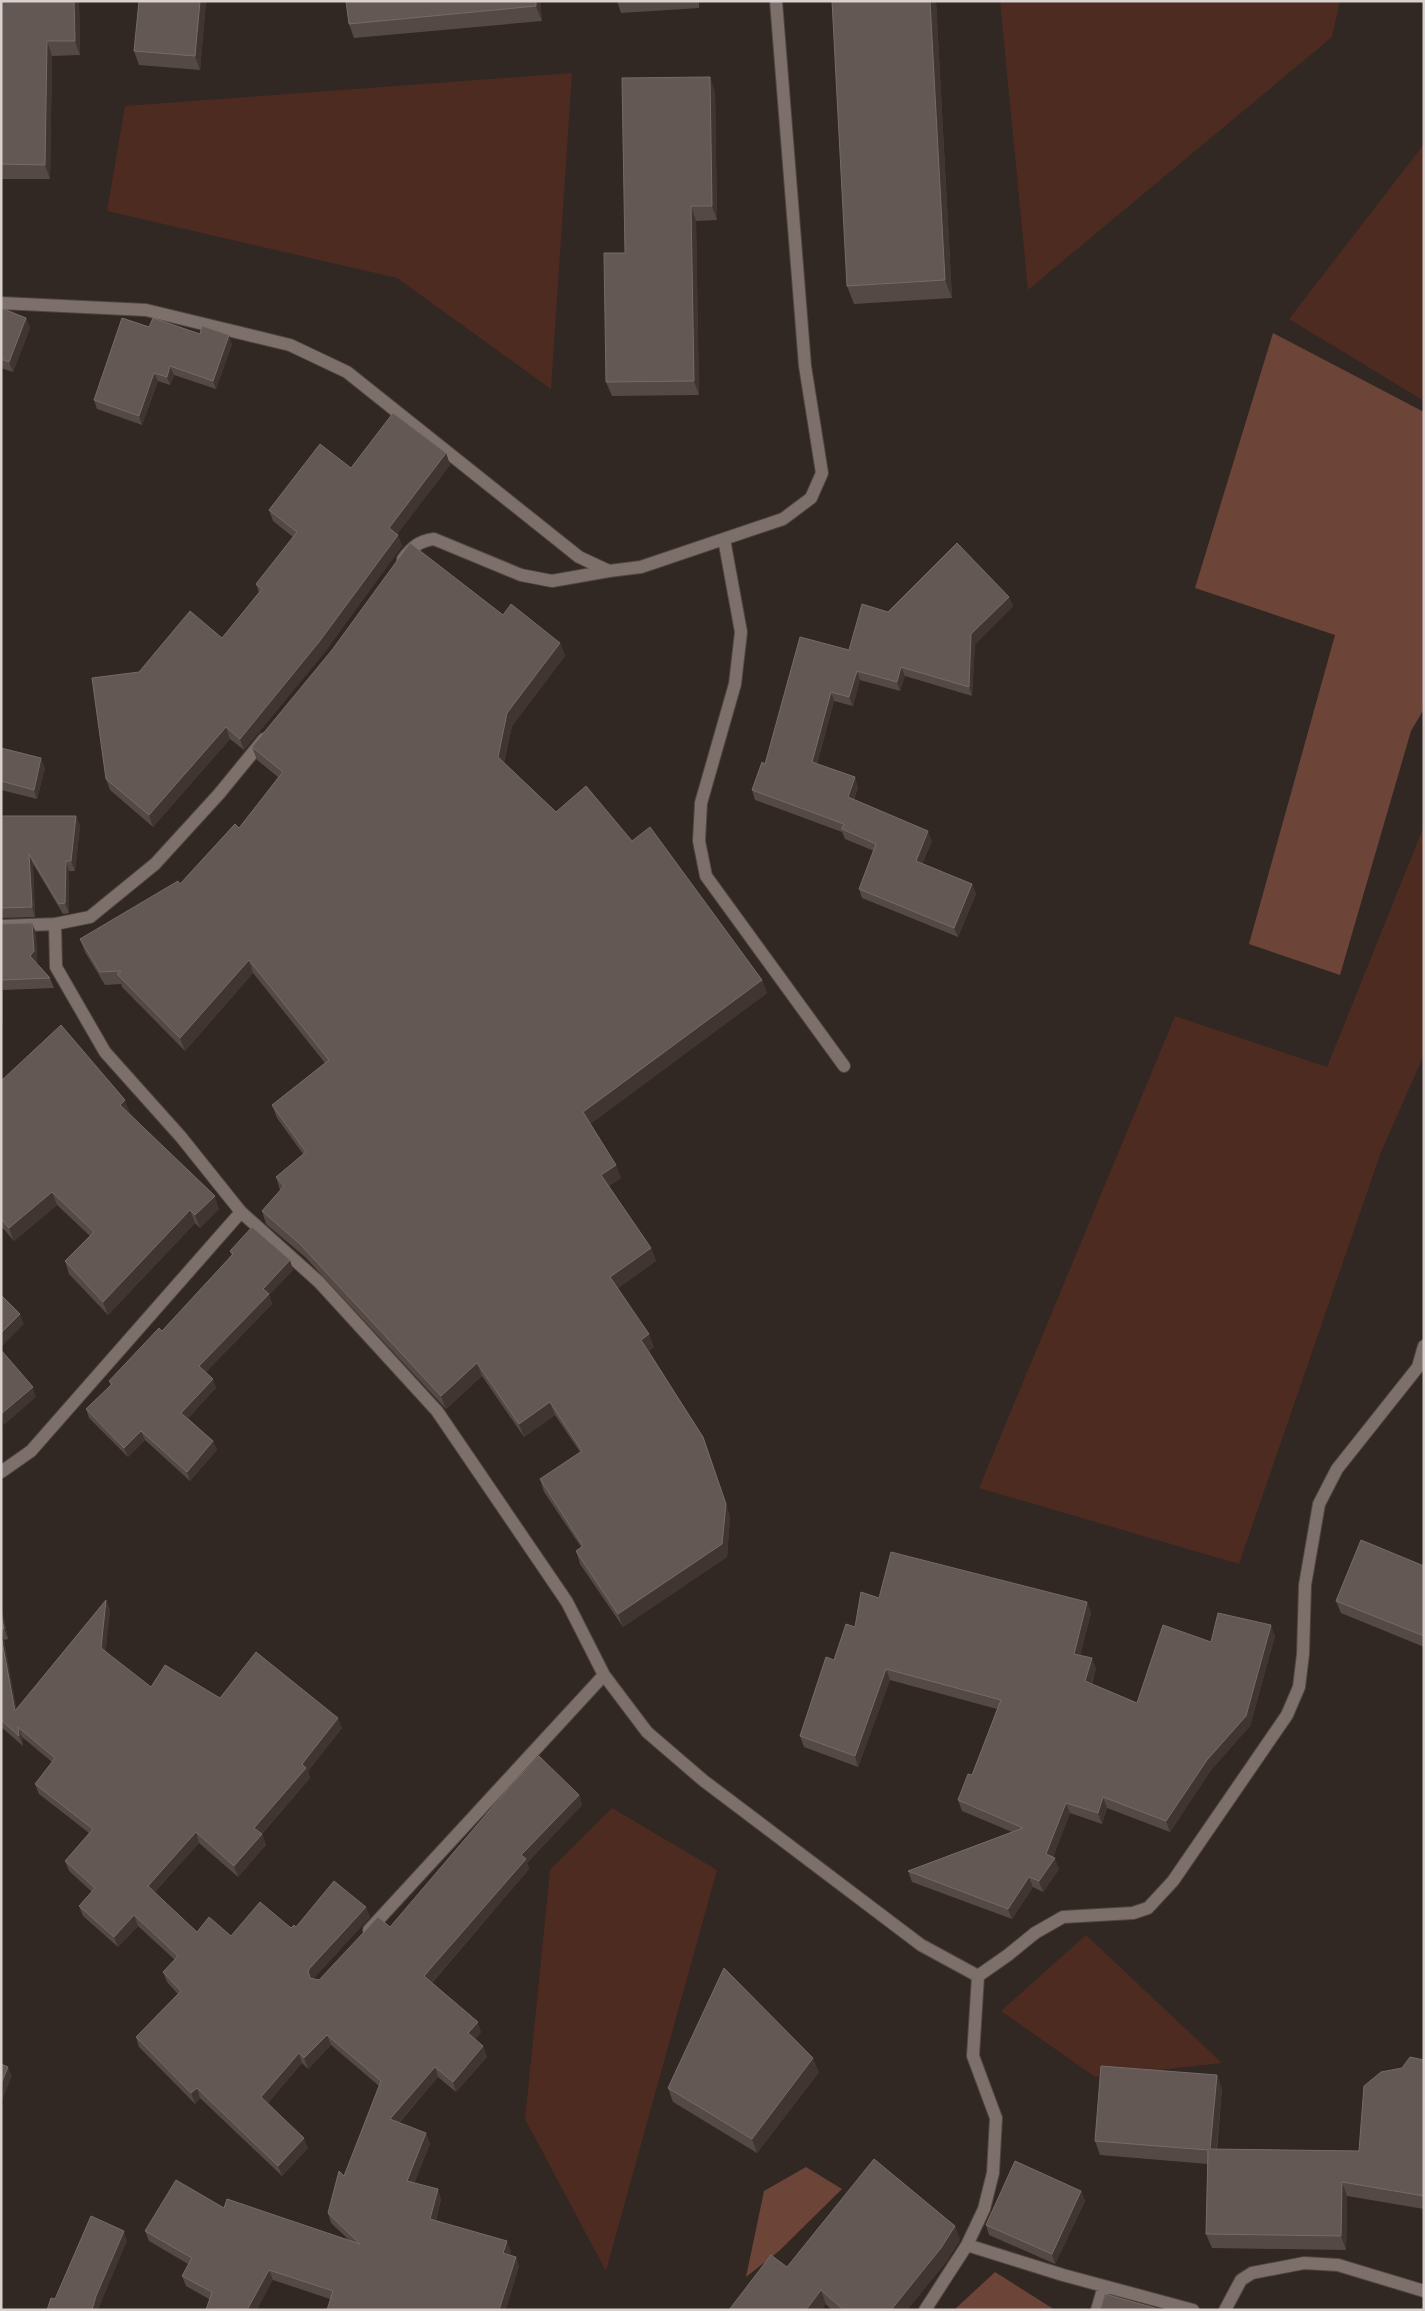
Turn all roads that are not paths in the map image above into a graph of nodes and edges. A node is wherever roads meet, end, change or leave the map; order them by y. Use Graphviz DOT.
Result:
graph roads {
  1 [pos="776,1"];
  2 [pos="1,303"];
  3 [pos="724,538"];
  4 [pos="395,571"];
  5 [pos="609,572"];
  6 [pos="274,726"];
  7 [pos="56,924"];
  8 [pos="1,926"];
  9 [pos="844,1066"];
  10 [pos="242,1212"];
  11 [pos="1424,1346"];
  12 [pos="1,1472"];
  13 [pos="604,1675"];
  14 [pos="360,1939"];
  15 [pos="978,1976"];
  16 [pos="968,2245"];
  17 [pos="1104,2286"];
  18 [pos="1424,2291"];
  19 [pos="925,2310"];
  20 [pos="1097,2310"];
  21 [pos="1193,2310"];
  22 [pos="1225,2310"];
  1 -- 3 [label="street"];
  2 -- 5 [label="street"];
  3 -- 5 [label="street"];
  3 -- 9 [label="street"];
  4 -- 5 [label="street"];
  6 -- 7 [label="street"];
  7 -- 8 [label="street"];
  7 -- 10 [label="street"];
  10 -- 12 [label="street"];
  10 -- 13 [label="street"];
  11 -- 15 [label="street"];
  13 -- 14 [label="street"];
  13 -- 15 [label="street"];
  15 -- 16 [label="street"];
  16 -- 17 [label="street"];
  16 -- 19 [label="street"];
  17 -- 20 [label="street"];
  17 -- 21 [label="street"];
  18 -- 22 [label="street"];
}
